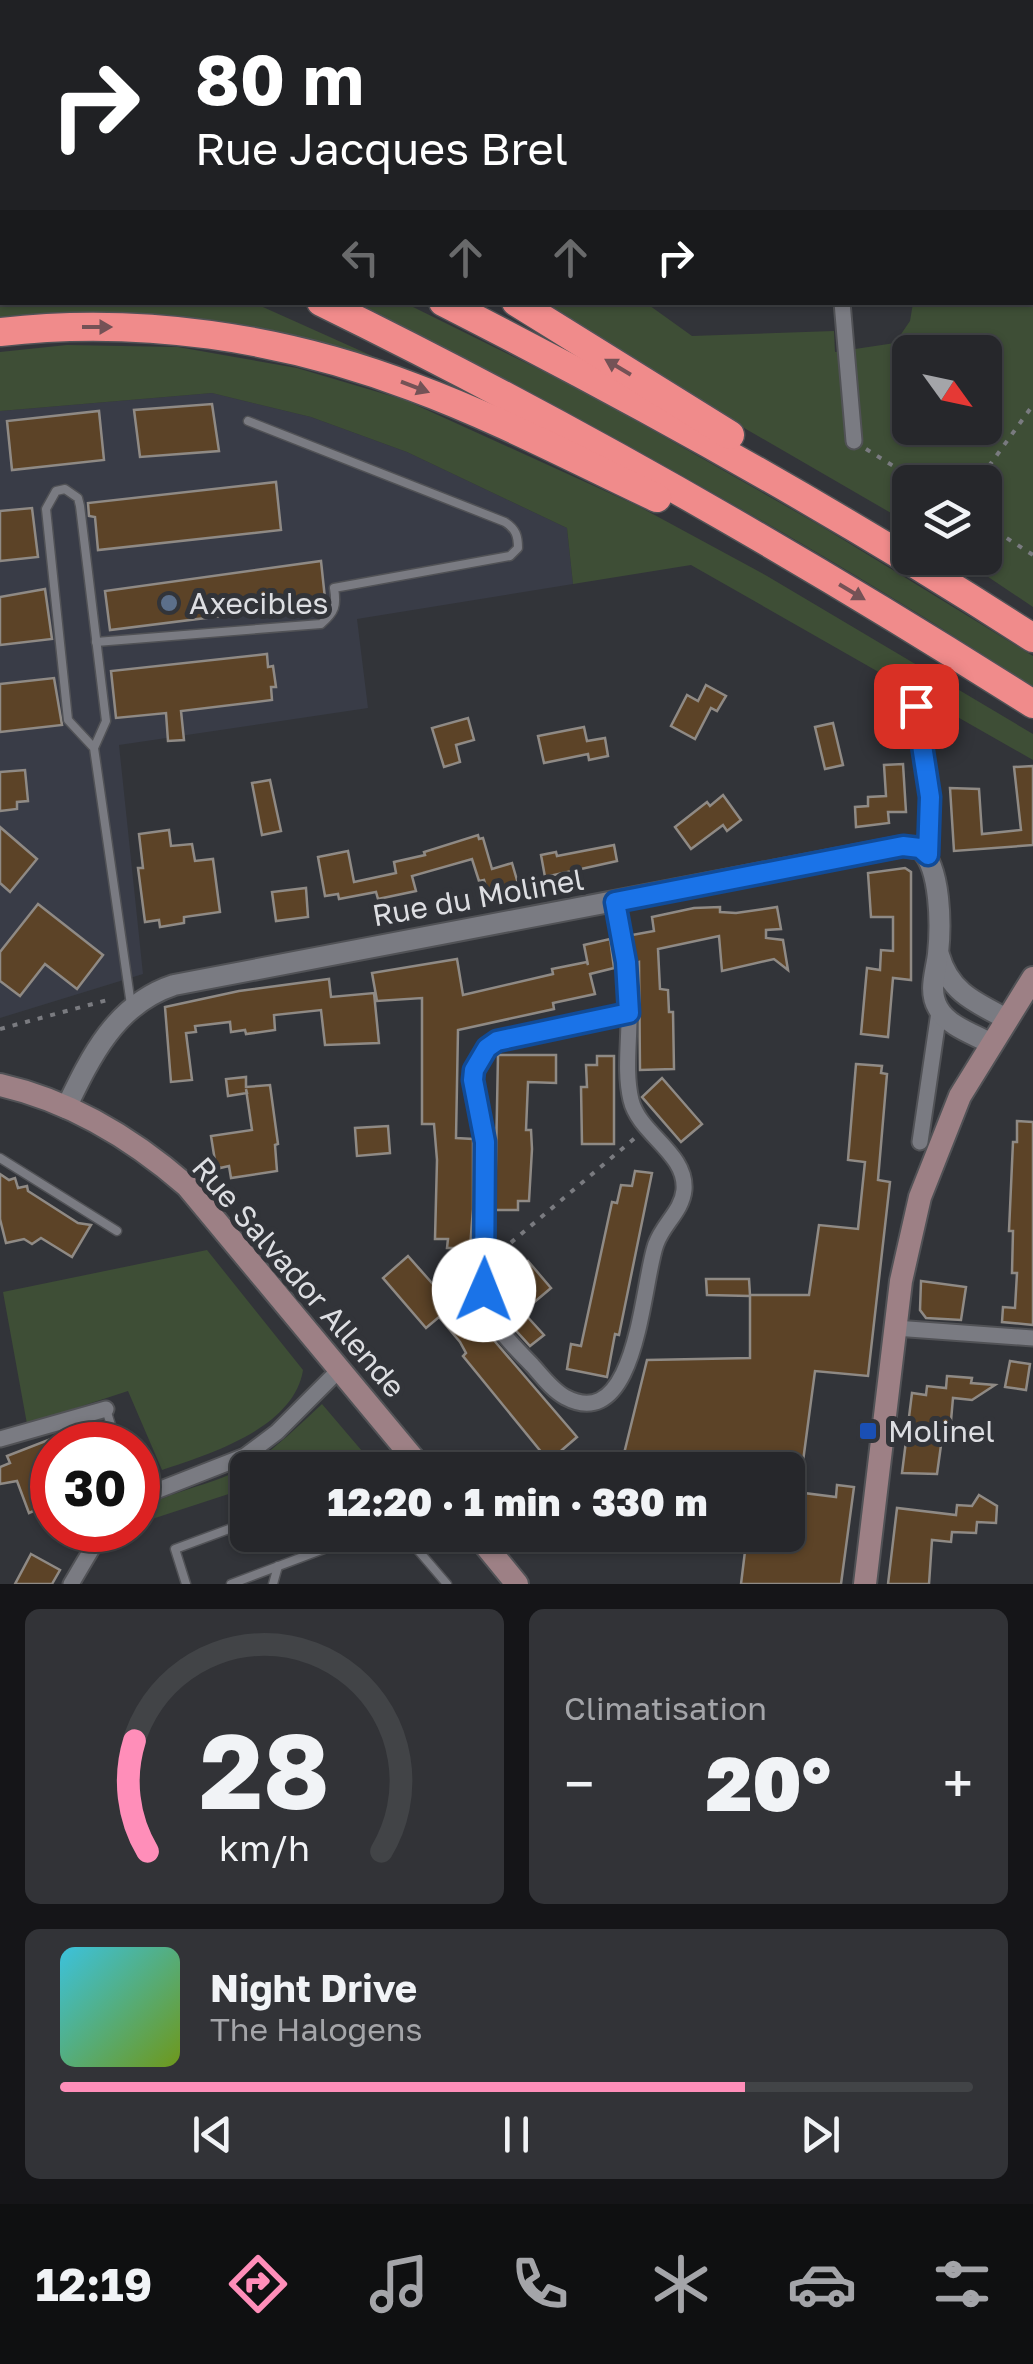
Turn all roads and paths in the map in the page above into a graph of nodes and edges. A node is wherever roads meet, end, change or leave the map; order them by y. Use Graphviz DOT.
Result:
graph roads {
  1 [pos="326,305"];
  2 [pos="449,305"];
  3 [pos="521,305"];
  4 [pos="842,305"];
  5 [pos="0,332"];
  6 [pos="1033,405"];
  7 [pos="248,421"];
  8 [pos="854,441"];
  9 [pos="892,465"];
  10 [pos="990,465"];
  11 [pos="892,535"];
  12 [pos="1002,535"];
  13 [pos="769,542"];
  14 [pos="1033,555"];
  15 [pos="954,575"];
  16 [pos="1033,628"];
  17 [pos="1033,638"];
  18 [pos="96,642"];
  19 [pos="1033,704"];
  20 [pos="916,706"];
  21 [pos="94,748"];
  22 [pos="928,855"];
  23 [pos="615,902"];
  24 [pos="938,953"];
  25 [pos="1033,978"];
  26 [pos="131,1000"];
  27 [pos="940,1012"];
  28 [pos="629,1013"];
  29 [pos="1005,1018"];
  30 [pos="0,1029"];
  31 [pos="990,1044"];
  32 [pos="0,1085"];
  33 [pos="66,1108"];
  34 [pos="646,1128"];
  35 [pos="920,1142"];
  36 [pos="0,1158"];
  37 [pos="117,1231"];
  38 [pos="484,1266"];
  39 [pos="895,1328"];
  40 [pos="1033,1338"];
  41 [pos="340,1369"];
  42 [pos="106,1409"];
  43 [pos="110,1422"];
  44 [pos="0,1440"];
  45 [pos="408,1452"];
  46 [pos="160,1487"];
  47 [pos="230,1528"];
  48 [pos="90,1552"];
  49 [pos="315,1552"];
  50 [pos="418,1552"];
  51 [pos="491,1552"];
  52 [pos="278,1566"];
  53 [pos="438,1580"];
  54 [pos="71,1584"];
  55 [pos="186,1584"];
  56 [pos="230,1584"];
  57 [pos="272,1584"];
  58 [pos="447,1584"];
  59 [pos="517,1584"];
  60 [pos="864,1584"];
  1 -- 13 [label="highway"];
  2 -- 17 [label="highway"];
  11 -- 3 [label="highway, one-way"];
  4 -- 8 [label="street"];
  5 -- 13 [label="highway, one-way"];
  6 -- 10 [label="path"];
  7 -- 18 [label="lane"];
  8 -- 9 [label="path"];
  12 -- 14 [label="path"];
  13 -- 19 [label="highway, one-way"];
  15 -- 16 [label="highway"];
  18 -- 21 [label="lane"];
  18 -- 21 [label="lane"];
  20 -- 22 [label="street"];
  21 -- 26 [label="lane"];
  22 -- 23 [label="street, Rue du Molinel"];
  22 -- 24 [label="street"];
  23 -- 26 [label="street, Rue du Molinel"];
  23 -- 28 [label="street"];
  24 -- 27 [label="street"];
  24 -- 29 [label="street"];
  25 -- 29 [label="main road"];
  26 -- 30 [label="path"];
  26 -- 33 [label="street, Rue du Molinel"];
  27 -- 31 [label="street"];
  27 -- 35 [label="street"];
  28 -- 34 [label="street"];
  28 -- 38 [label="street"];
  29 -- 31 [label="main road"];
  31 -- 39 [label="main road"];
  32 -- 33 [label="main road"];
  33 -- 41 [label="main road, Rue Salvador Allende"];
  34 -- 38 [label="path"];
  34 -- 38 [label="street"];
  36 -- 37 [label="lane"];
  39 -- 40 [label="street"];
  39 -- 60 [label="main road"];
  41 -- 45 [label="main road, Rue Salvador Allende"];
  41 -- 46 [label="street"];
  42 -- 43 [label="lane"];
  42 -- 44 [label="street"];
  47 -- 55 [label="lane"];
  48 -- 54 [label="street"];
  49 -- 52 [label="lane"];
  50 -- 53 [label="lane"];
  51 -- 59 [label="main road"];
  52 -- 56 [label="lane"];
  52 -- 57 [label="lane"];
  53 -- 58 [label="lane"];
}
